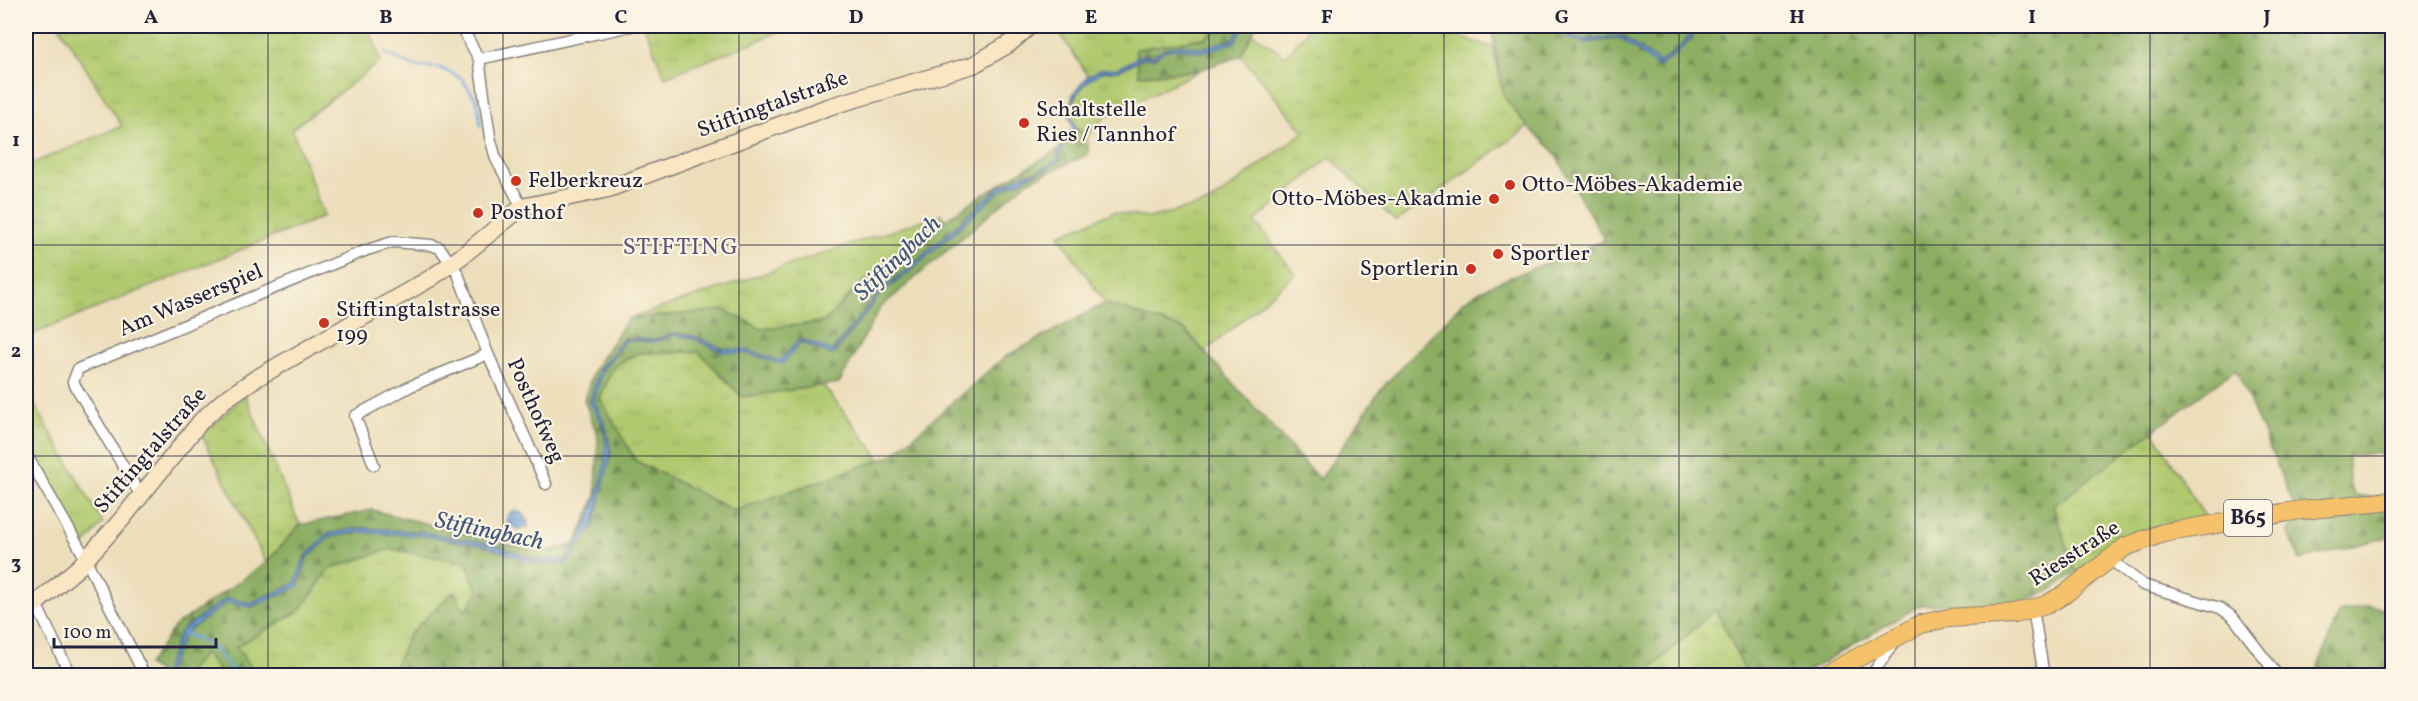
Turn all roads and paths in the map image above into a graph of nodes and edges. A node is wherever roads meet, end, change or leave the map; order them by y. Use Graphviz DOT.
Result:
graph roads {
  1 [pos="461,26"];
  2 [pos="631,26"];
  3 [pos="1030,26"];
  4 [pos="479,59"];
  5 [pos="522,207"];
  6 [pos="453,264"];
  7 [pos="488,354"];
  8 [pos="26,454"];
  9 [pos="374,465"];
  10 [pos="546,484"];
  11 [pos="141,496"];
  12 [pos="2392,501"];
  13 [pos="2110,559"];
  14 [pos="85,560"];
  15 [pos="31,608"];
  16 [pos="2033,609"];
  17 [pos="1896,635"];
  18 [pos="71,675"];
  19 [pos="145,675"];
  20 [pos="1823,675"];
  21 [pos="1871,675"];
  22 [pos="2044,675"];
  23 [pos="2278,675"];
  1 -- 4 [label="street"];
  2 -- 4 [label="street"];
  3 -- 5 [label="street, Stiftingtalstraße"];
  4 -- 5 [label="street"];
  5 -- 6 [label="street, Stiftingtalstraße"];
  6 -- 7 [label="street, Posthofweg"];
  6 -- 11 [label="street, Stiftingtalstraße"];
  6 -- 11 [label="street, Am Wasserspiel"];
  7 -- 9 [label="street, Posthofweg"];
  7 -- 10 [label="street, Posthofweg"];
  8 -- 14 [label="street"];
  11 -- 14 [label="street, Stiftingtalstraße"];
  12 -- 13 [label="main road, Riesstraße / B65"];
  13 -- 16 [label="main road, Riesstraße / B65"];
  13 -- 23 [label="street"];
  14 -- 15 [label="street, Stiftingtalstraße"];
  14 -- 19 [label="street"];
  15 -- 18 [label="street, Stiftingtalstraße"];
  16 -- 17 [label="main road, Riesstraße / B65"];
  16 -- 22 [label="street, Riesstraße"];
  17 -- 20 [label="main road, Riesstraße / B65"];
  17 -- 21 [label="street"];
}
